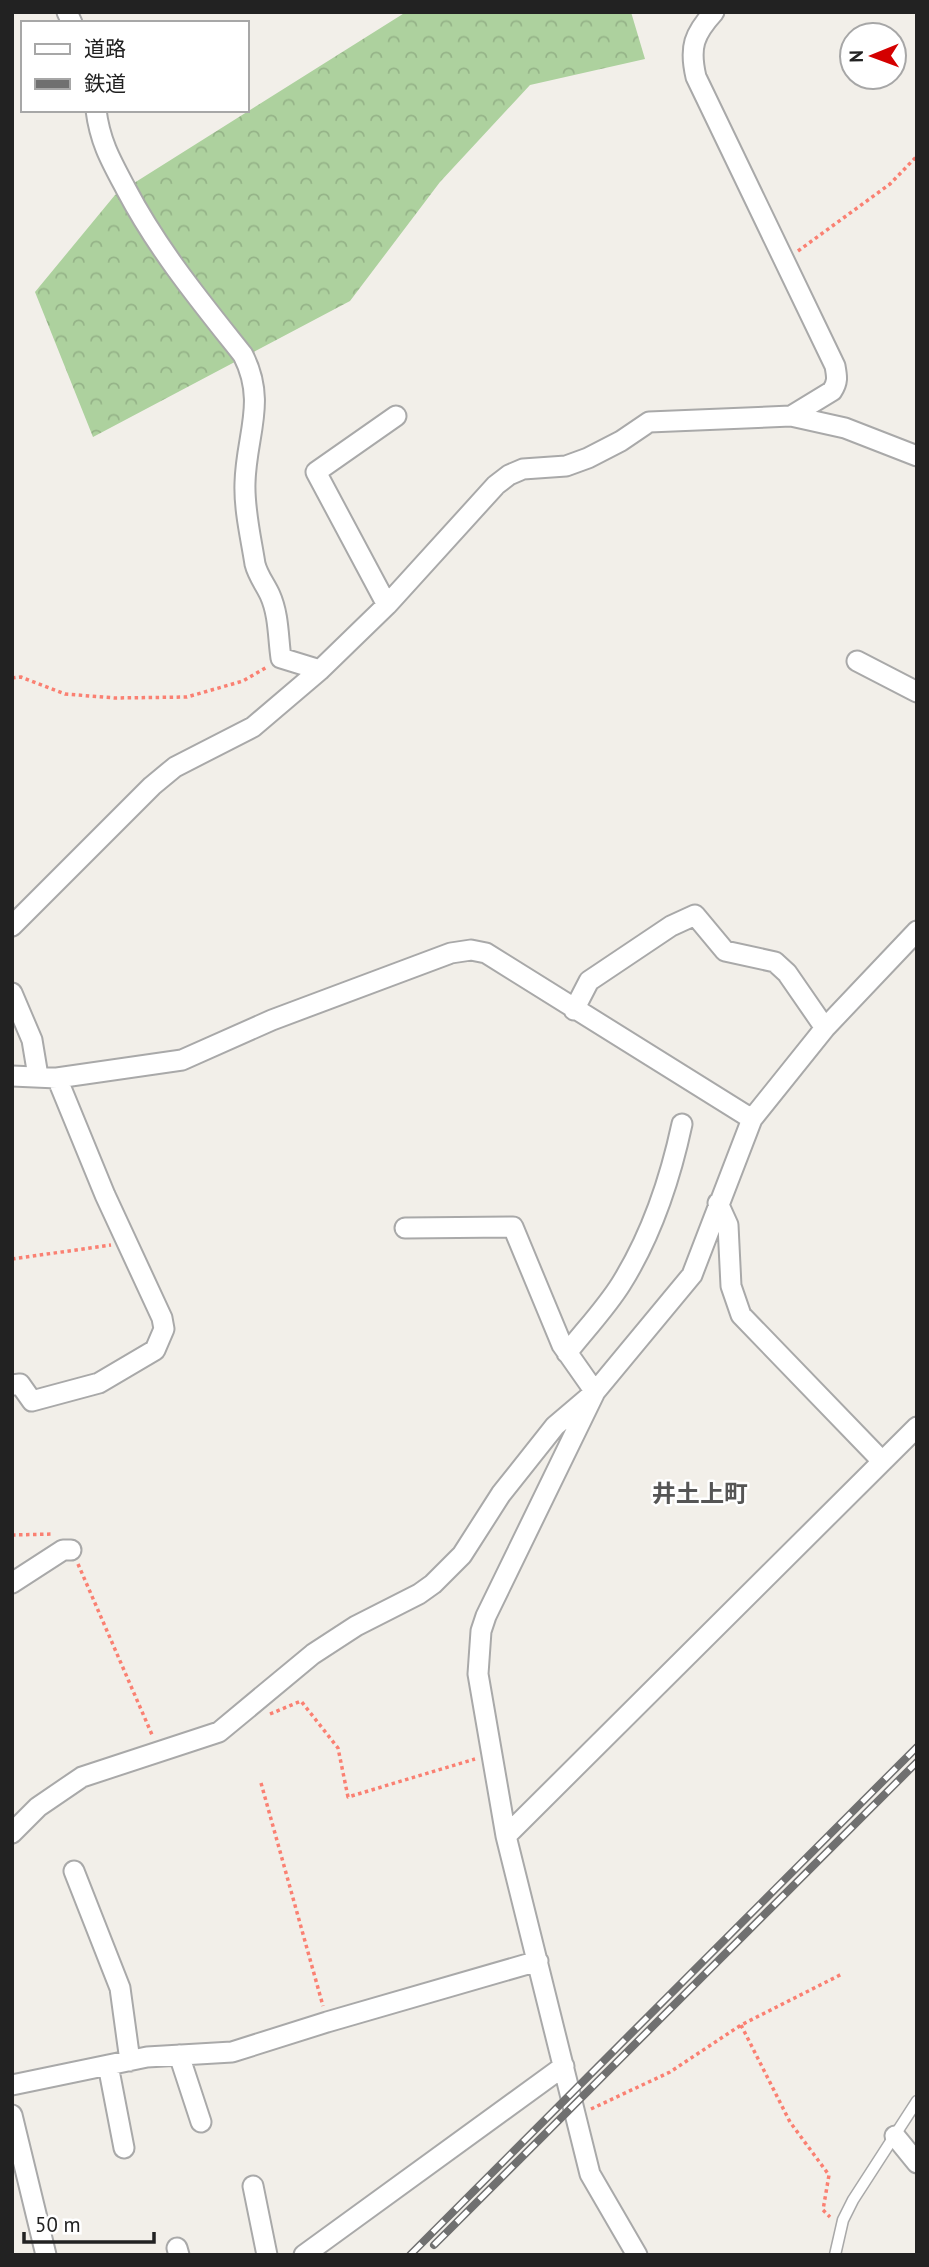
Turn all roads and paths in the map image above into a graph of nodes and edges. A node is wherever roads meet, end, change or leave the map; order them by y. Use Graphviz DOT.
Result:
graph roads {
  1 [pos="714,12"];
  2 [pos="96,112"];
  3 [pos="917,156"];
  4 [pos="785,261"];
  5 [pos="396,416"];
  6 [pos="791,416"];
  7 [pos="917,456"];
  8 [pos="387,605"];
  9 [pos="281,658"];
  10 [pos="857,661"];
  11 [pos="320,670"];
  12 [pos="12,678"];
  13 [pos="917,692"];
  14 [pos="12,926"];
  15 [pos="917,931"];
  16 [pos="12,993"];
  17 [pos="574,1010"];
  18 [pos="825,1028"];
  19 [pos="12,1076"];
  20 [pos="47,1077"];
  21 [pos="752,1119"];
  22 [pos="682,1124"];
  23 [pos="718,1203"];
  24 [pos="405,1228"];
  25 [pos="127,1243"];
  26 [pos="12,1259"];
  27 [pos="568,1353"];
  28 [pos="12,1385"];
  29 [pos="595,1392"];
  30 [pos="917,1427"];
  31 [pos="882,1461"];
  32 [pos="54,1534"];
  33 [pos="12,1535"];
  34 [pos="71,1550"];
  35 [pos="12,1583"];
  36 [pos="262,1717"];
  37 [pos="160,1752"];
  38 [pos="491,1755"];
  39 [pos="261,1783"];
  40 [pos="12,1833"];
  41 [pos="506,1836"];
  42 [pos="74,1871"];
  43 [pos="538,1961"];
  44 [pos="842,1974"];
  45 [pos="327,2022"];
  46 [pos="741,2025"];
  47 [pos="179,2055"];
  48 [pos="130,2061"];
  49 [pos="108,2065"];
  50 [pos="564,2066"];
  51 [pos="12,2085"];
  52 [pos="917,2101"];
  53 [pos="12,2115"];
  54 [pos="576,2116"];
  55 [pos="201,2122"];
  56 [pos="895,2136"];
  57 [pos="124,2148"];
  58 [pos="917,2163"];
  59 [pos="253,2186"];
  60 [pos="840,2230"];
  61 [pos="46,2255"];
  62 [pos="267,2255"];
  63 [pos="304,2255"];
  64 [pos="637,2255"];
  65 [pos="835,2255"];
  1 -- 4 [label="street"];
  2 -- 9 [label="street"];
  3 -- 4 [label="path"];
  4 -- 6 [label="street"];
  5 -- 8 [label="street"];
  6 -- 7 [label="street"];
  6 -- 8 [label="street"];
  8 -- 11 [label="street"];
  9 -- 11 [label="street"];
  9 -- 12 [label="path"];
  10 -- 13 [label="street"];
  11 -- 14 [label="street"];
  15 -- 18 [label="street"];
  16 -- 20 [label="street"];
  17 -- 18 [label="street"];
  17 -- 20 [label="street"];
  17 -- 21 [label="street"];
  18 -- 21 [label="street"];
  19 -- 20 [label="street"];
  20 -- 25 [label="street"];
  21 -- 23 [label="street"];
  22 -- 27 [label="street"];
  23 -- 29 [label="street"];
  23 -- 31 [label="street"];
  24 -- 27 [label="street"];
  25 -- 26 [label="path"];
  25 -- 28 [label="street"];
  27 -- 29 [label="street"];
  29 -- 37 [label="street"];
  29 -- 38 [label="street"];
  30 -- 31 [label="street"];
  31 -- 41 [label="street"];
  32 -- 33 [label="path"];
  34 -- 35 [label="street"];
  34 -- 37 [label="path"];
  36 -- 38 [label="path"];
  37 -- 40 [label="street"];
  38 -- 41 [label="street"];
  39 -- 45 [label="path"];
  41 -- 43 [label="street"];
  42 -- 48 [label="street"];
  43 -- 45 [label="street"];
  43 -- 50 [label="street"];
  44 -- 46 [label="path"];
  45 -- 47 [label="street"];
  46 -- 54 [label="path"];
  46 -- 60 [label="path"];
  47 -- 48 [label="street"];
  47 -- 55 [label="street"];
  48 -- 49 [label="street"];
  49 -- 51 [label="street"];
  49 -- 57 [label="street"];
  50 -- 54 [label="street"];
  50 -- 63 [label="street"];
  52 -- 56 [label="lane"];
  53 -- 61 [label="street"];
  54 -- 64 [label="street"];
  56 -- 58 [label="street"];
  56 -- 60 [label="lane"];
  59 -- 62 [label="street"];
  60 -- 65 [label="lane"];
}
